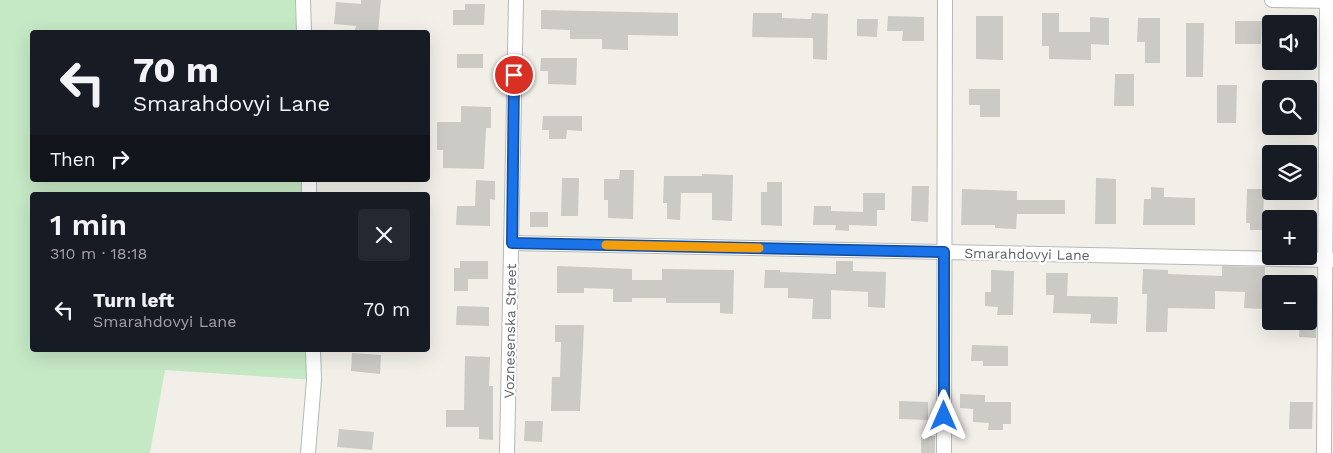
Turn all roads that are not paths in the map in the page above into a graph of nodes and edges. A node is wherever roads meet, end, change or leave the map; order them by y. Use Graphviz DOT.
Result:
graph roads {
  1 [pos="304,0"];
  2 [pos="516,0"];
  3 [pos="945,0"];
  4 [pos="1272,0"];
  5 [pos="1327,1"];
  6 [pos="1333,1"];
  7 [pos="304,30"];
  8 [pos="512,243"];
  9 [pos="944,252"];
  10 [pos="1329,260"];
  11 [pos="313,352"];
  12 [pos="308,453"];
  13 [pos="508,453"];
  14 [pos="944,453"];
  15 [pos="1324,453"];
  1 -- 7 [label="street"];
  2 -- 8 [label="street, Voznesenska Street"];
  3 -- 9 [label="street"];
  4 -- 5 [label="street"];
  5 -- 6 [label="street"];
  5 -- 10 [label="street"];
  8 -- 9 [label="street, Smarahdovyi Lane"];
  8 -- 13 [label="street, Voznesenska Street"];
  9 -- 10 [label="street, Smarahdovyi Lane"];
  9 -- 14 [label="street"];
  10 -- 15 [label="street"];
  11 -- 12 [label="street"];
}
